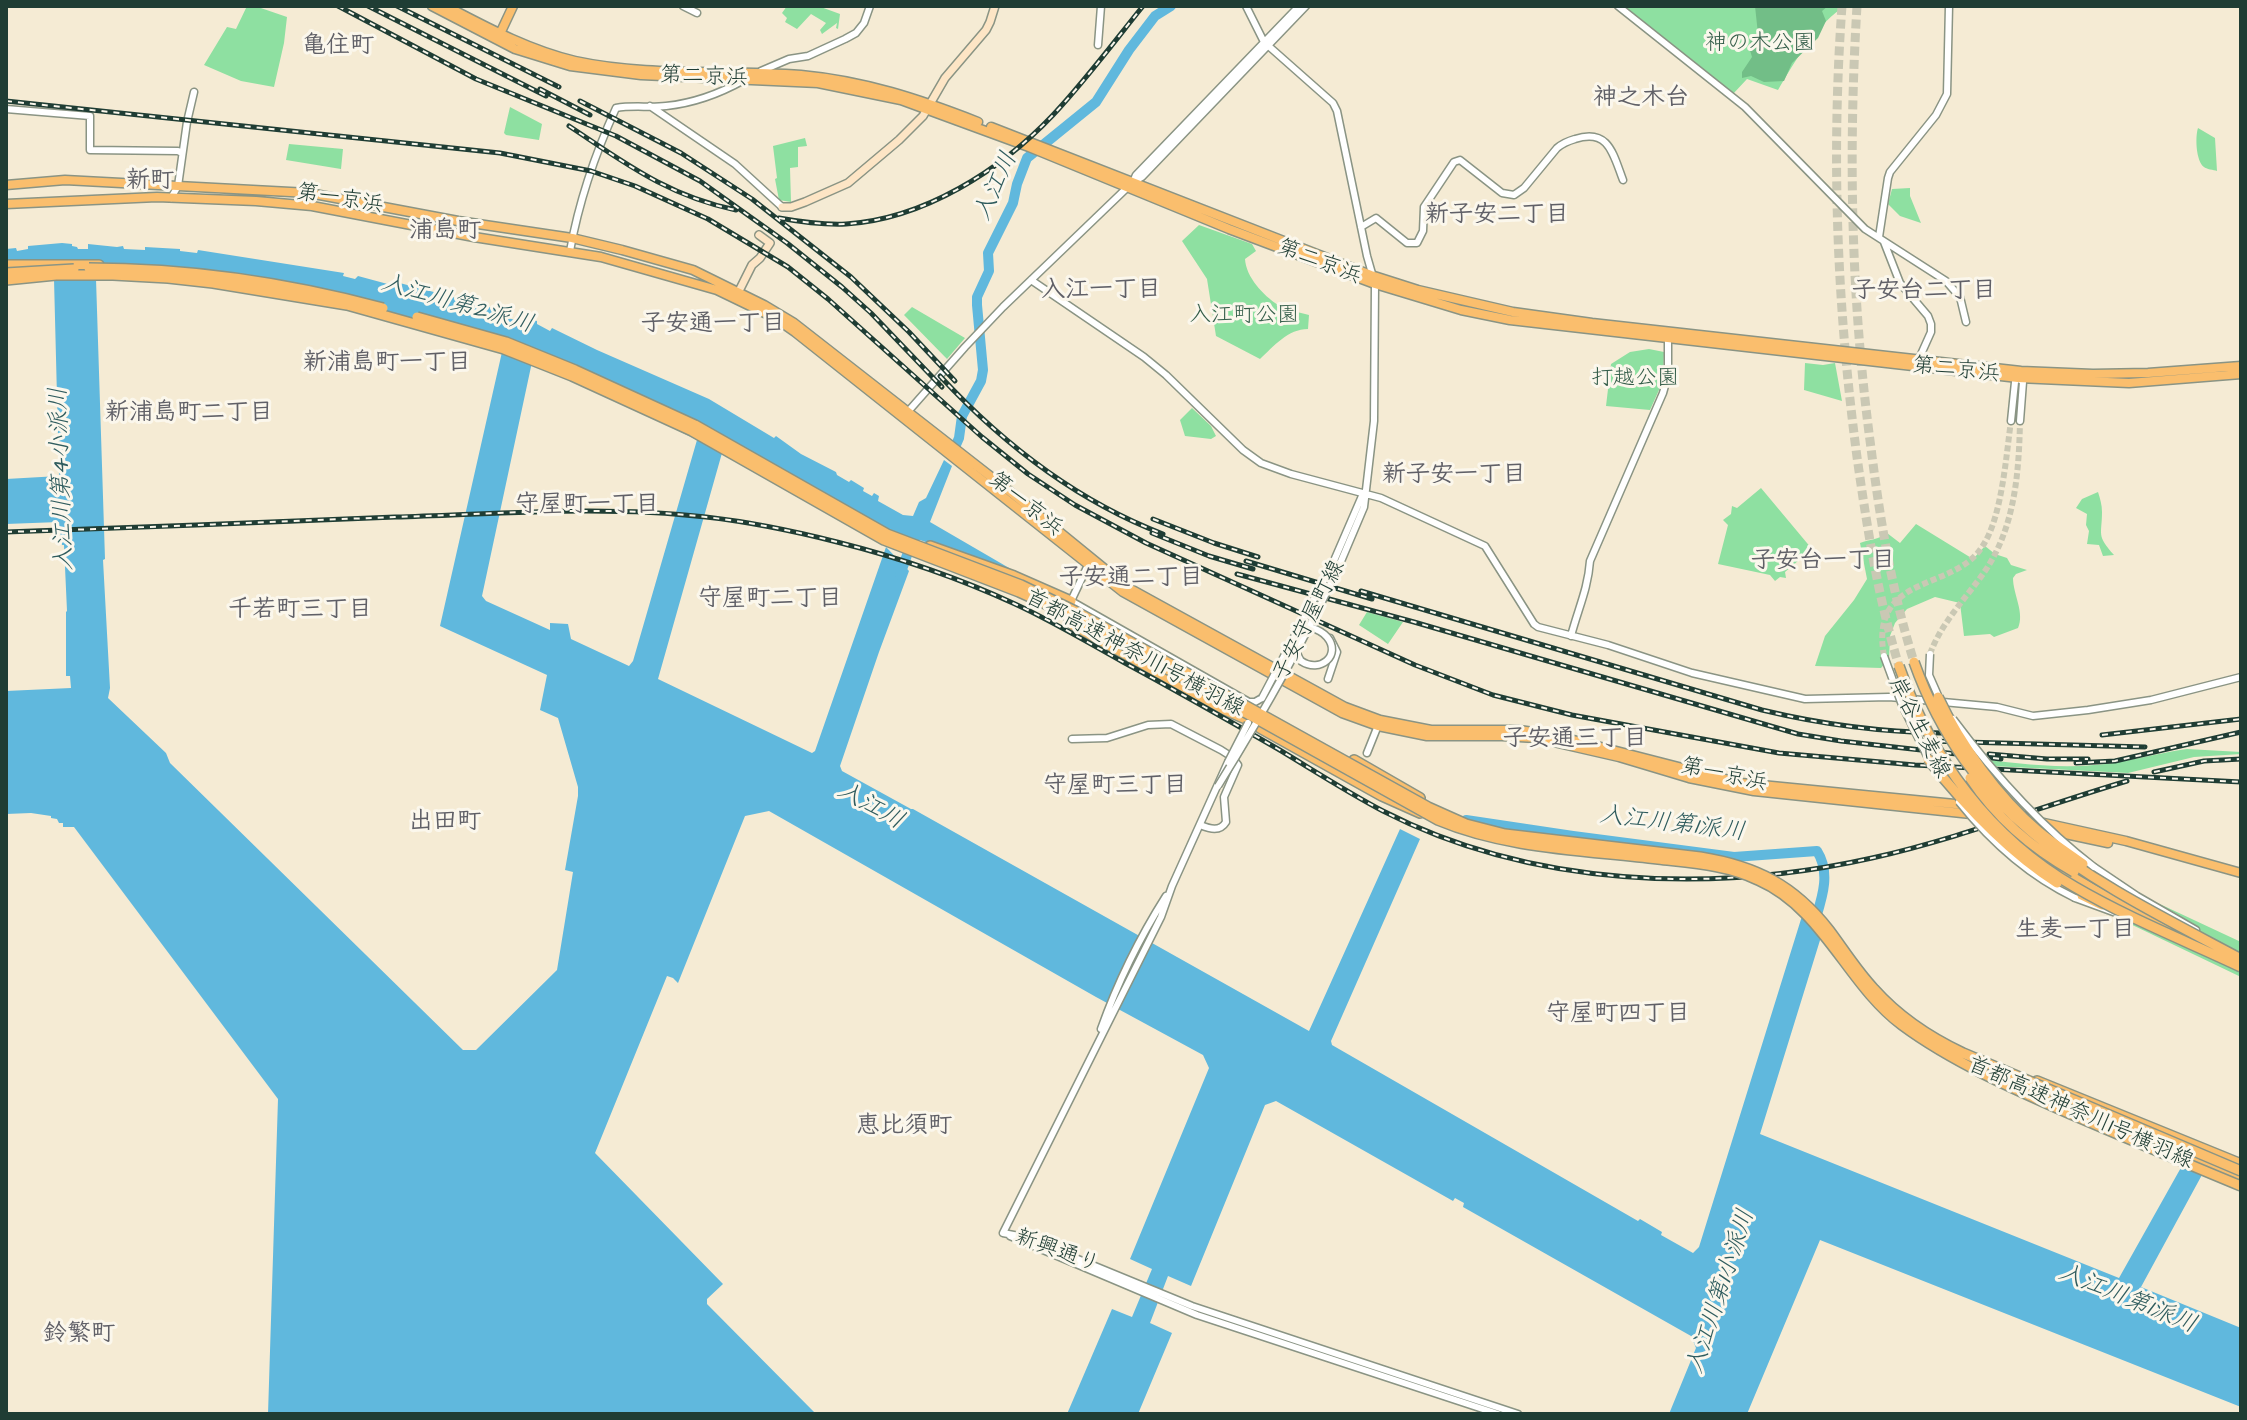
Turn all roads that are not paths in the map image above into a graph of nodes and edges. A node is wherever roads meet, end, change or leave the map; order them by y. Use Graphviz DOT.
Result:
graph roads {
  1 [pos="432,6"];
  2 [pos="446,6"];
  3 [pos="513,6"];
  4 [pos="683,6"];
  5 [pos="870,6"];
  6 [pos="995,6"];
  7 [pos="1101,6"];
  8 [pos="1246,6"];
  9 [pos="1299,6"];
  10 [pos="1306,6"];
  11 [pos="1618,6"];
  12 [pos="1949,6"];
  13 [pos="697,13"];
  14 [pos="499,37"];
  15 [pos="1266,44"];
  16 [pos="1098,45"];
  17 [pos="757,73"];
  18 [pos="744,80"];
  19 [pos="194,92"];
  20 [pos="650,106"];
  21 [pos="929,106"];
  22 [pos="6,109"];
  23 [pos="182,153"];
  24 [pos="1623,180"];
  25 [pos="6,185"];
  26 [pos="1131,185"];
  27 [pos="178,186"];
  28 [pos="171,198"];
  29 [pos="6,204"];
  30 [pos="782,207"];
  31 [pos="1361,227"];
  32 [pos="759,235"];
  33 [pos="572,238"];
  34 [pos="1882,240"];
  35 [pos="570,251"];
  36 [pos="6,265"];
  37 [pos="169,271"];
  38 [pos="6,273"];
  39 [pos="1371,275"];
  40 [pos="6,280"];
  41 [pos="1031,280"];
  42 [pos="1375,284"];
  43 [pos="736,295"];
  44 [pos="1966,322"];
  45 [pos="1668,339"];
  46 [pos="1918,361"];
  47 [pos="2241,366"];
  48 [pos="2241,374"];
  49 [pos="2018,378"];
  50 [pos="906,415"];
  51 [pos="2011,421"];
  52 [pos="2020,421"];
  53 [pos="1364,493"];
  54 [pos="887,534"];
  55 [pos="1089,563"];
  56 [pos="1336,565"];
  57 [pos="1019,592"];
  58 [pos="1068,599"];
  59 [pos="1310,627"];
  60 [pos="1571,636"];
  61 [pos="1930,654"];
  62 [pos="1884,656"];
  63 [pos="1914,662"];
  64 [pos="1899,666"];
  65 [pos="2241,677"];
  66 [pos="1328,679"];
  67 [pos="1938,697"];
  68 [pos="1262,698"];
  69 [pos="1254,713"];
  70 [pos="1379,723"];
  71 [pos="1255,726"];
  72 [pos="1279,733"];
  73 [pos="1072,739"];
  74 [pos="1367,753"];
  75 [pos="1928,759"];
  76 [pos="1354,760"];
  77 [pos="1943,760"];
  78 [pos="1376,772"];
  79 [pos="1218,786"];
  80 [pos="1438,820"];
  81 [pos="1200,825"];
  82 [pos="1505,834"];
  83 [pos="2241,876"];
  84 [pos="2178,923"];
  85 [pos="2157,928"];
  86 [pos="2206,947"];
  87 [pos="2240,963"];
  88 [pos="1949,1054"];
  89 [pos="2000,1068"];
  90 [pos="2241,1164"];
  91 [pos="2241,1175"];
  92 [pos="2241,1187"];
  93 [pos="1003,1233"];
  94 [pos="1162,1297"];
  95 [pos="1498,1414"];
  96 [pos="1518,1414"];
  1 -- 14 [label="main road, 第二京浜"];
  2 -- 14 [label="main road, 第二京浜"];
  3 -- 14 [label="main road"];
  4 -- 13 [label="street"];
  5 -- 17 [label="street"];
  6 -- 21 [label="main road"];
  7 -- 16 [label="street"];
  8 -- 15 [label="street"];
  9 -- 15 [label="street"];
  10 -- 15 [label="street"];
  11 -- 34 [label="street"];
  12 -- 34 [label="street"];
  14 -- 17 [label="main road, 第二京浜"];
  14 -- 18 [label="main road, 第二京浜"];
  15 -- 26 [label="street"];
  15 -- 31 [label="street"];
  17 -- 18 [label="street"];
  17 -- 21 [label="main road, 第二京浜"];
  18 -- 20 [label="street"];
  18 -- 21 [label="main road, 第二京浜"];
  19 -- 23 [label="street"];
  20 -- 30 [label="street"];
  20 -- 33 [label="street"];
  21 -- 26 [label="main road, 第二京浜"];
  21 -- 30 [label="main road"];
  22 -- 23 [label="street"];
  23 -- 27 [label="street"];
  24 -- 31 [label="street"];
  25 -- 27 [label="main road, 第一京浜"];
  26 -- 39 [label="main road, 第二京浜"];
  26 -- 41 [label="street"];
  26 -- 42 [label="main road, 第二京浜"];
  27 -- 28 [label="street"];
  27 -- 33 [label="main road, 第一京浜"];
  28 -- 29 [label="main road, 第一京浜"];
  28 -- 35 [label="main road, 第一京浜"];
  31 -- 39 [label="street"];
  32 -- 43 [label="main road"];
  33 -- 35 [label="street"];
  33 -- 43 [label="main road, 第一京浜"];
  34 -- 44 [label="street"];
  34 -- 46 [label="street"];
  35 -- 43 [label="main road, 第一京浜"];
  36 -- 37 [label="highway, bridge"];
  37 -- 38 [label="highway, 首都高速神奈川1号横羽線, bridge"];
  37 -- 54 [label="highway, 首都高速神奈川1号横羽線, bridge"];
  39 -- 42 [label="street"];
  39 -- 46 [label="main road, 第二京浜"];
  40 -- 57 [label="highway, 首都高速神奈川1号横羽線, bridge"];
  41 -- 50 [label="street"];
  41 -- 53 [label="street"];
  42 -- 45 [label="main road, 第二京浜"];
  42 -- 53 [label="street, 子安守屋町線"];
  43 -- 50 [label="main road, 第一京浜"];
  45 -- 49 [label="main road, 第二京浜"];
  45 -- 60 [label="street"];
  46 -- 47 [label="main road, 第二京浜"];
  48 -- 49 [label="main road, 第二京浜"];
  49 -- 51 [label="street"];
  49 -- 52 [label="street"];
  50 -- 55 [label="main road, 第一京浜"];
  53 -- 56 [label="street, 子安守屋町線"];
  53 -- 60 [label="street"];
  54 -- 58 [label="highway, bridge"];
  54 -- 82 [label="highway, 首都高速神奈川1号横羽線, bridge"];
  55 -- 58 [label="street"];
  55 -- 70 [label="main road, 第一京浜"];
  56 -- 59 [label="street, 子安守屋町線, bridge"];
  56 -- 68 [label="street, 子安守屋町線, bridge"];
  57 -- 69 [label="highway, bridge"];
  57 -- 72 [label="highway, 首都高速神奈川1号横羽線, bridge"];
  58 -- 68 [label="street, bridge"];
  58 -- 72 [label="highway, bridge"];
  59 -- 66 [label="street, bridge"];
  59 -- 71 [label="street, 子安守屋町線, bridge"];
  60 -- 65 [label="street"];
  61 -- 67 [label="street, 岸谷生麦線, bridge"];
  62 -- 75 [label="street, 岸谷生麦線, bridge"];
  63 -- 84 [label="highway, bridge"];
  64 -- 77 [label="highway, bridge"];
  67 -- 84 [label="highway, bridge"];
  68 -- 69 [label="street, 子安守屋町線, bridge"];
  69 -- 79 [label="street, 子安守屋町線, bridge"];
  70 -- 74 [label="street"];
  70 -- 83 [label="main road, 第一京浜"];
  71 -- 79 [label="street, 子安守屋町線, bridge"];
  71 -- 80 [label="highway, bridge"];
  72 -- 80 [label="highway, 首都高速神奈川1号横羽線, bridge"];
  73 -- 81 [label="street"];
  74 -- 78 [label="highway"];
  75 -- 85 [label="highway, bridge"];
  75 -- 86 [label="street, 岸谷生麦線, bridge"];
  76 -- 78 [label="highway, bridge"];
  77 -- 85 [label="highway, bridge"];
  77 -- 86 [label="highway, bridge"];
  78 -- 82 [label="highway, bridge"];
  79 -- 81 [label="street, 子安守屋町線"];
  80 -- 88 [label="highway, 首都高速神奈川1号横羽線, bridge"];
  81 -- 93 [label="street, 子安守屋町線"];
  82 -- 89 [label="highway, 首都高速神奈川1号横羽線, bridge"];
  84 -- 87 [label="highway, bridge"];
  85 -- 87 [label="highway, bridge"];
  86 -- 87 [label="street, 岸谷生麦線, bridge"];
  88 -- 91 [label="highway, bridge"];
  88 -- 92 [label="highway, 首都高速神奈川1号横羽線, bridge"];
  89 -- 90 [label="highway, bridge"];
  89 -- 91 [label="highway, 首都高速神奈川1号横羽線, bridge"];
  93 -- 94 [label="street, 新興通り"];
  94 -- 95 [label="street, 新興通り"];
  94 -- 96 [label="street, 新興通り"];
}
